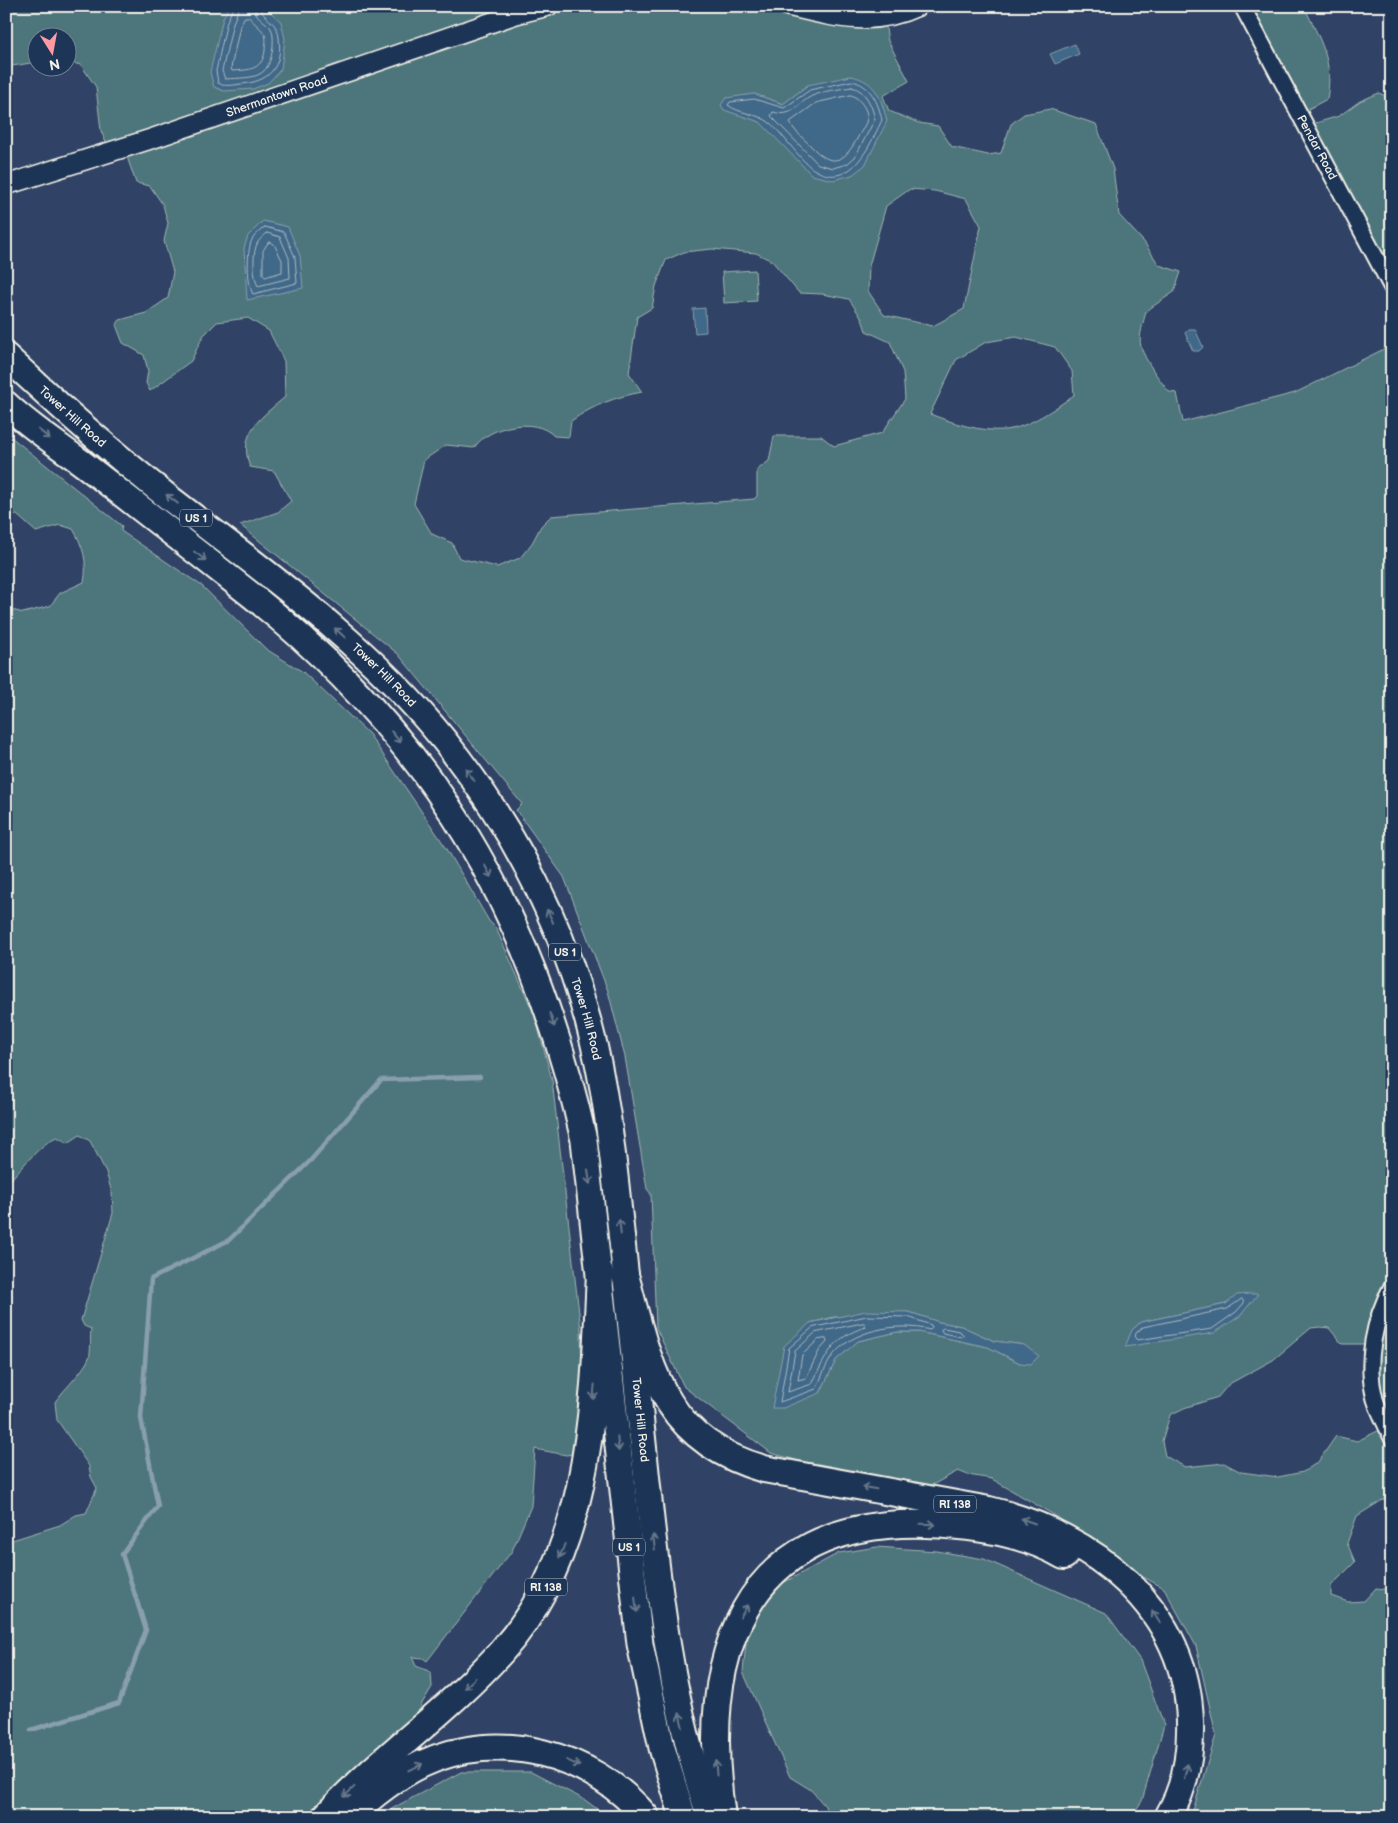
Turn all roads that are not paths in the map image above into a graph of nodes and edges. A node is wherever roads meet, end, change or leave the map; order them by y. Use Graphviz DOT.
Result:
graph roads {
  1 [pos="548,6"];
  2 [pos="788,6"];
  3 [pos="918,6"];
  4 [pos="1242,6"];
  5 [pos="6,185"];
  6 [pos="1392,288"];
  7 [pos="6,356"];
  8 [pos="6,404"];
  9 [pos="613,1274"];
  10 [pos="1392,1286"];
  11 [pos="1392,1438"];
  12 [pos="324,1817"];
  13 [pos="349,1817"];
  14 [pos="646,1817"];
  15 [pos="683,1817"];
  16 [pos="710,1817"];
  17 [pos="722,1817"];
  18 [pos="1150,1817"];
  19 [pos="1168,1817"];
  1 -- 5 [label="street, Shermantown Road"];
  2 -- 3 [label="street"];
  4 -- 6 [label="street, Pendar Road"];
  9 -- 7 [label="highway, Tower Hill Road / US 1, one-way"];
  8 -- 9 [label="highway, Tower Hill Road / US 1, one-way"];
  9 -- 12 [label="highway, RI 138, one-way"];
  9 -- 15 [label="highway, Tower Hill Road / US 1, one-way"];
  16 -- 9 [label="highway, Tower Hill Road / US 1, one-way"];
  19 -- 9 [label="highway, RI 138, one-way"];
  10 -- 11 [label="street"];
  13 -- 14 [label="highway, one-way"];
  17 -- 18 [label="highway, one-way"];
}
